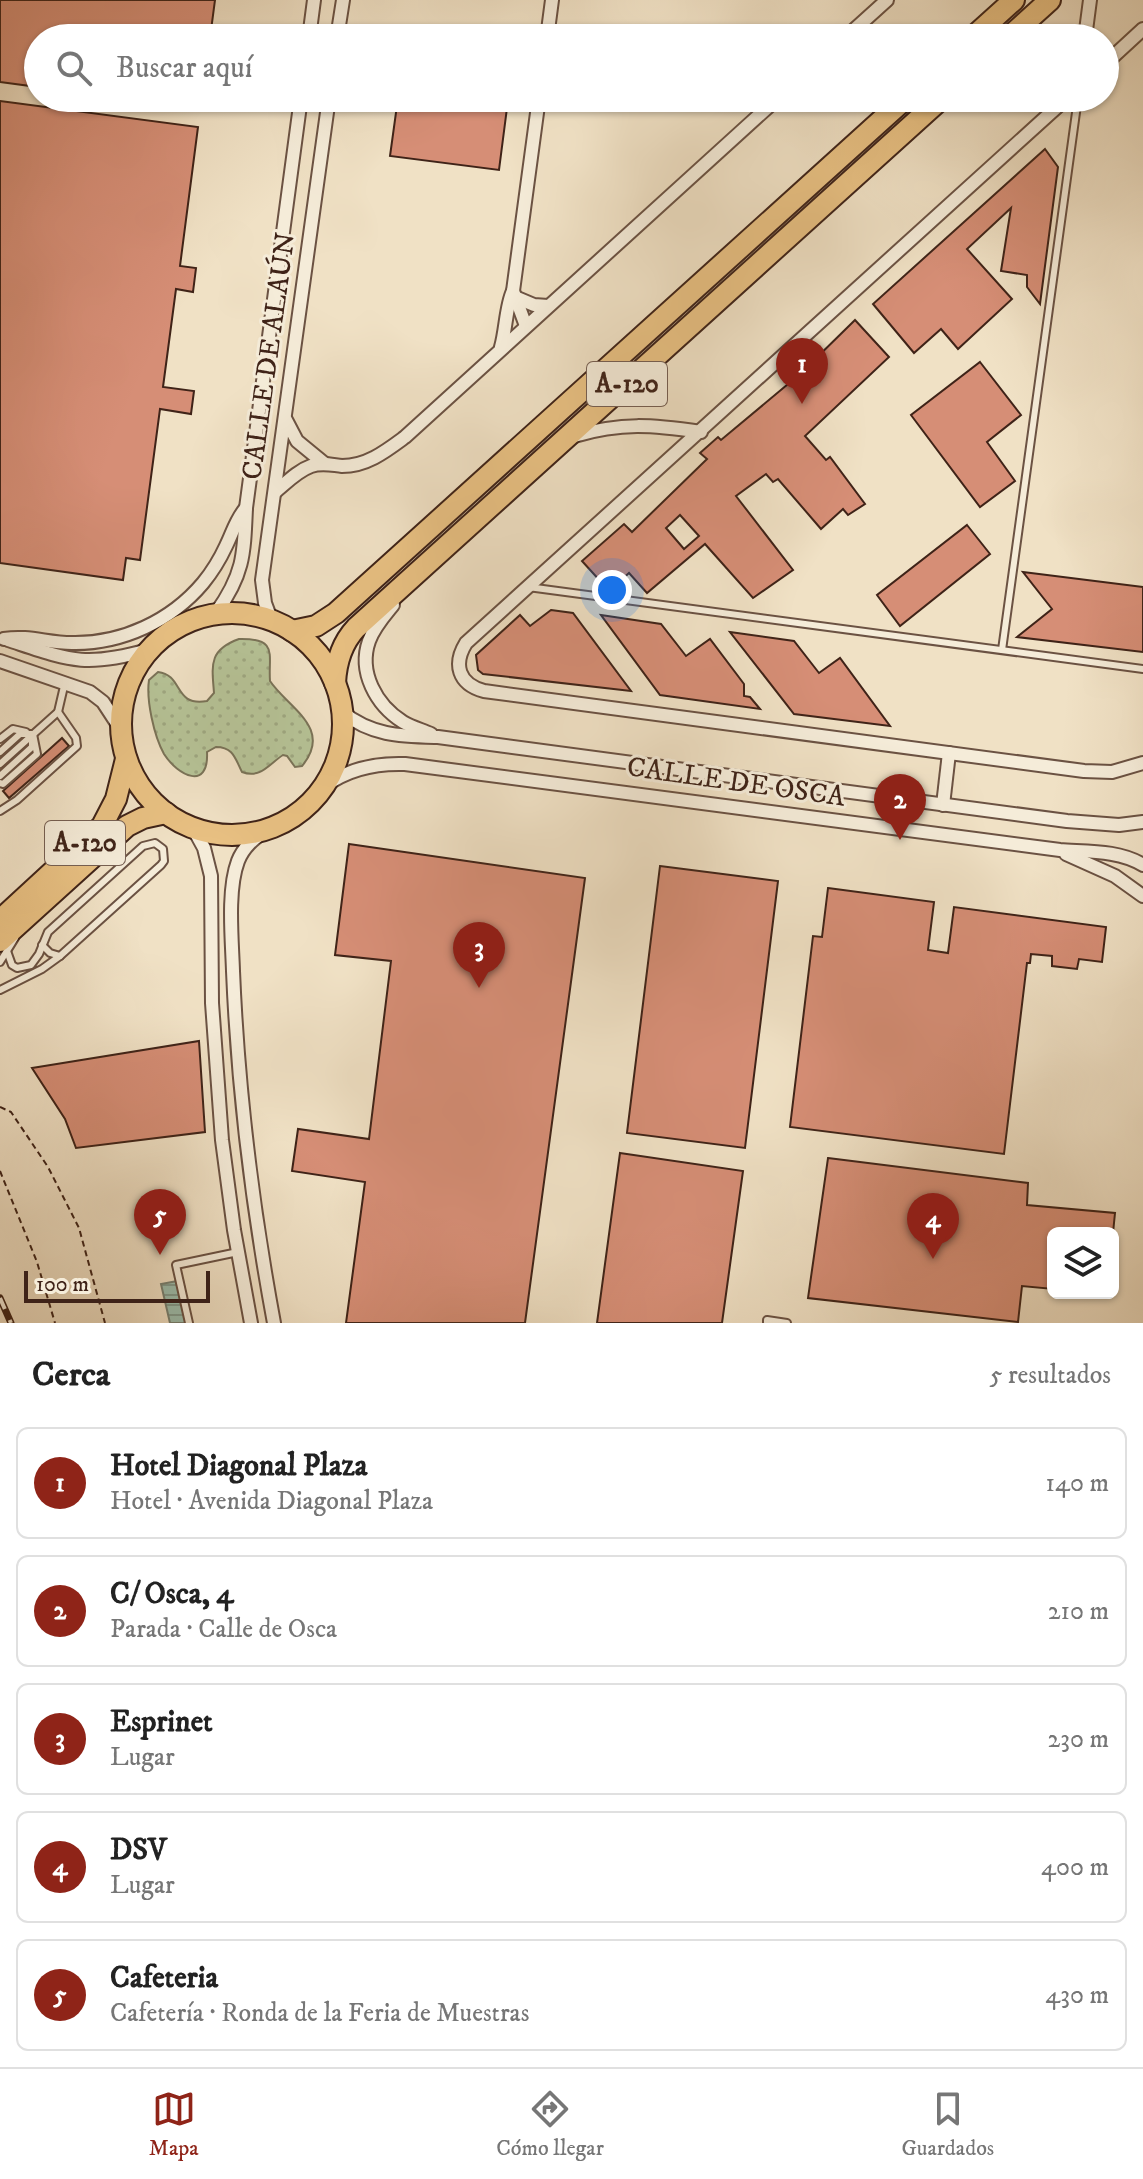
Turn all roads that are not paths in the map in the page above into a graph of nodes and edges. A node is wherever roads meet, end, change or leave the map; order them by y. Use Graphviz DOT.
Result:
graph roads {
  1 [pos="314,0"];
  2 [pos="343,0"];
  3 [pos="552,0"];
  4 [pos="887,0"];
  5 [pos="1014,0"];
  6 [pos="1050,0"];
  7 [pos="1090,0"];
  8 [pos="311,24"];
  9 [pos="339,24"];
  10 [pos="549,24"];
  11 [pos="860,24"];
  12 [pos="987,24"];
  13 [pos="1023,24"];
  14 [pos="1087,24"];
  15 [pos="1143,29"];
  16 [pos="1119,51"];
  17 [pos="299,112"];
  18 [pos="327,112"];
  19 [pos="537,112"];
  20 [pos="763,112"];
  21 [pos="891,112"];
  22 [pos="927,112"];
  23 [pos="1052,112"];
  24 [pos="1076,112"];
  25 [pos="514,294"];
  26 [pos="548,306"];
  27 [pos="509,313"];
  28 [pos="526,326"];
  29 [pos="501,349"];
  30 [pos="285,418"];
  31 [pos="701,432"];
  32 [pos="567,438"];
  33 [pos="325,464"];
  34 [pos="275,492"];
  35 [pos="246,508"];
  36 [pos="429,563"];
  37 [pos="528,587"];
  38 [pos="216,613"];
  39 [pos="271,619"];
  40 [pos="292,631"];
  41 [pos="2,639"];
  42 [pos="148,650"];
  43 [pos="1002,650"];
  44 [pos="0,661"];
  45 [pos="1143,669"];
  46 [pos="66,682"];
  47 [pos="335,683"];
  48 [pos="58,712"];
  49 [pos="342,712"];
  50 [pos="120,728"];
  51 [pos="33,734"];
  52 [pos="438,737"];
  53 [pos="0,739"];
  54 [pos="0,752"];
  55 [pos="949,753"];
  56 [pos="126,759"];
  57 [pos="1143,763"];
  58 [pos="0,764"];
  59 [pos="0,776"];
  60 [pos="0,783"];
  61 [pos="325,786"];
  62 [pos="943,805"];
  63 [pos="0,811"];
  64 [pos="166,813"];
  65 [pos="1143,822"];
  66 [pos="193,828"];
  67 [pos="266,830"];
  68 [pos="1060,850"];
  69 [pos="1143,865"];
  70 [pos="1143,896"];
  71 [pos="10,915"];
  72 [pos="42,945"];
  73 [pos="4,946"];
  74 [pos="60,956"];
  75 [pos="0,962"];
  76 [pos="0,990"];
  77 [pos="238,1252"];
  78 [pos="189,1323"];
  79 [pos="251,1323"];
  80 [pos="274,1323"];
  81 [pos="767,1323"];
  82 [pos="787,1323"];
  1 -- 8 [label="street"];
  2 -- 9 [label="street"];
  3 -- 10 [label="street"];
  4 -- 11 [label="street"];
  5 -- 12 [label="main road"];
  6 -- 13 [label="main road"];
  7 -- 14 [label="street"];
  15 -- 16 [label="street"];
  17 -- 35 [label="street, CALLE DE ALAÚN"];
  18 -- 30 [label="street, CALLE DE ALAÚN"];
  19 -- 25 [label="street"];
  20 -- 26 [label="street"];
  21 -- 40 [label="main road, A-120"];
  22 -- 32 [label="main road, A-120"];
  23 -- 31 [label="street"];
  24 -- 43 [label="lane"];
  25 -- 26 [label="street"];
  25 -- 27 [label="street"];
  25 -- 28 [label="street"];
  26 -- 28 [label="street"];
  27 -- 28 [label="street"];
  27 -- 29 [label="street"];
  28 -- 29 [label="street"];
  29 -- 33 [label="street"];
  30 -- 33 [label="street"];
  30 -- 34 [label="street, CALLE DE ALAÚN"];
  31 -- 32 [label="street"];
  31 -- 37 [label="street"];
  32 -- 36 [label="main road, A-120"];
  33 -- 34 [label="street"];
  34 -- 39 [label="street, CALLE DE ALAÚN"];
  35 -- 38 [label="street, CALLE DE ALAÚN"];
  35 -- 41 [label="street"];
  36 -- 47 [label="main road, A-120"];
  36 -- 52 [label="street"];
  37 -- 43 [label="lane"];
  37 -- 55 [label="street"];
  38 -- 39 [label="main road, A-120"];
  38 -- 42 [label="main road, A-120"];
  39 -- 40 [label="main road, A-120"];
  40 -- 47 [label="main road, A-120"];
  41 -- 42 [label="street"];
  42 -- 50 [label="main road, A-120"];
  43 -- 45 [label="lane"];
  44 -- 46 [label="street"];
  46 -- 48 [label="lane"];
  46 -- 50 [label="street"];
  47 -- 49 [label="main road, A-120"];
  48 -- 51 [label="lane"];
  48 -- 63 [label="lane"];
  49 -- 52 [label="street, CALLE DE OSCA"];
  49 -- 61 [label="main road, A-120"];
  50 -- 56 [label="main road, A-120"];
  51 -- 53 [label="lane"];
  51 -- 54 [label="lane"];
  51 -- 58 [label="lane"];
  51 -- 59 [label="lane"];
  51 -- 60 [label="lane"];
  52 -- 62 [label="street, CALLE DE OSCA"];
  55 -- 57 [label="street"];
  55 -- 62 [label="street"];
  56 -- 64 [label="main road, A-120"];
  56 -- 71 [label="main road, A-120"];
  61 -- 67 [label="main road, A-120"];
  61 -- 68 [label="street, CALLE DE OSCA"];
  62 -- 65 [label="street, CALLE DE OSCA"];
  64 -- 66 [label="main road, A-120"];
  64 -- 71 [label="main road, A-120"];
  66 -- 67 [label="main road, A-120"];
  66 -- 77 [label="street"];
  67 -- 80 [label="street"];
  68 -- 69 [label="street, CALLE DE OSCA"];
  68 -- 70 [label="street"];
  71 -- 73 [label="main road, A-120"];
  72 -- 73 [label="lane"];
  72 -- 74 [label="lane"];
  72 -- 74 [label="lane"];
  73 -- 75 [label="lane"];
  74 -- 76 [label="lane"];
  77 -- 78 [label="lane"];
  77 -- 79 [label="street"];
  81 -- 82 [label="lane"];
}
